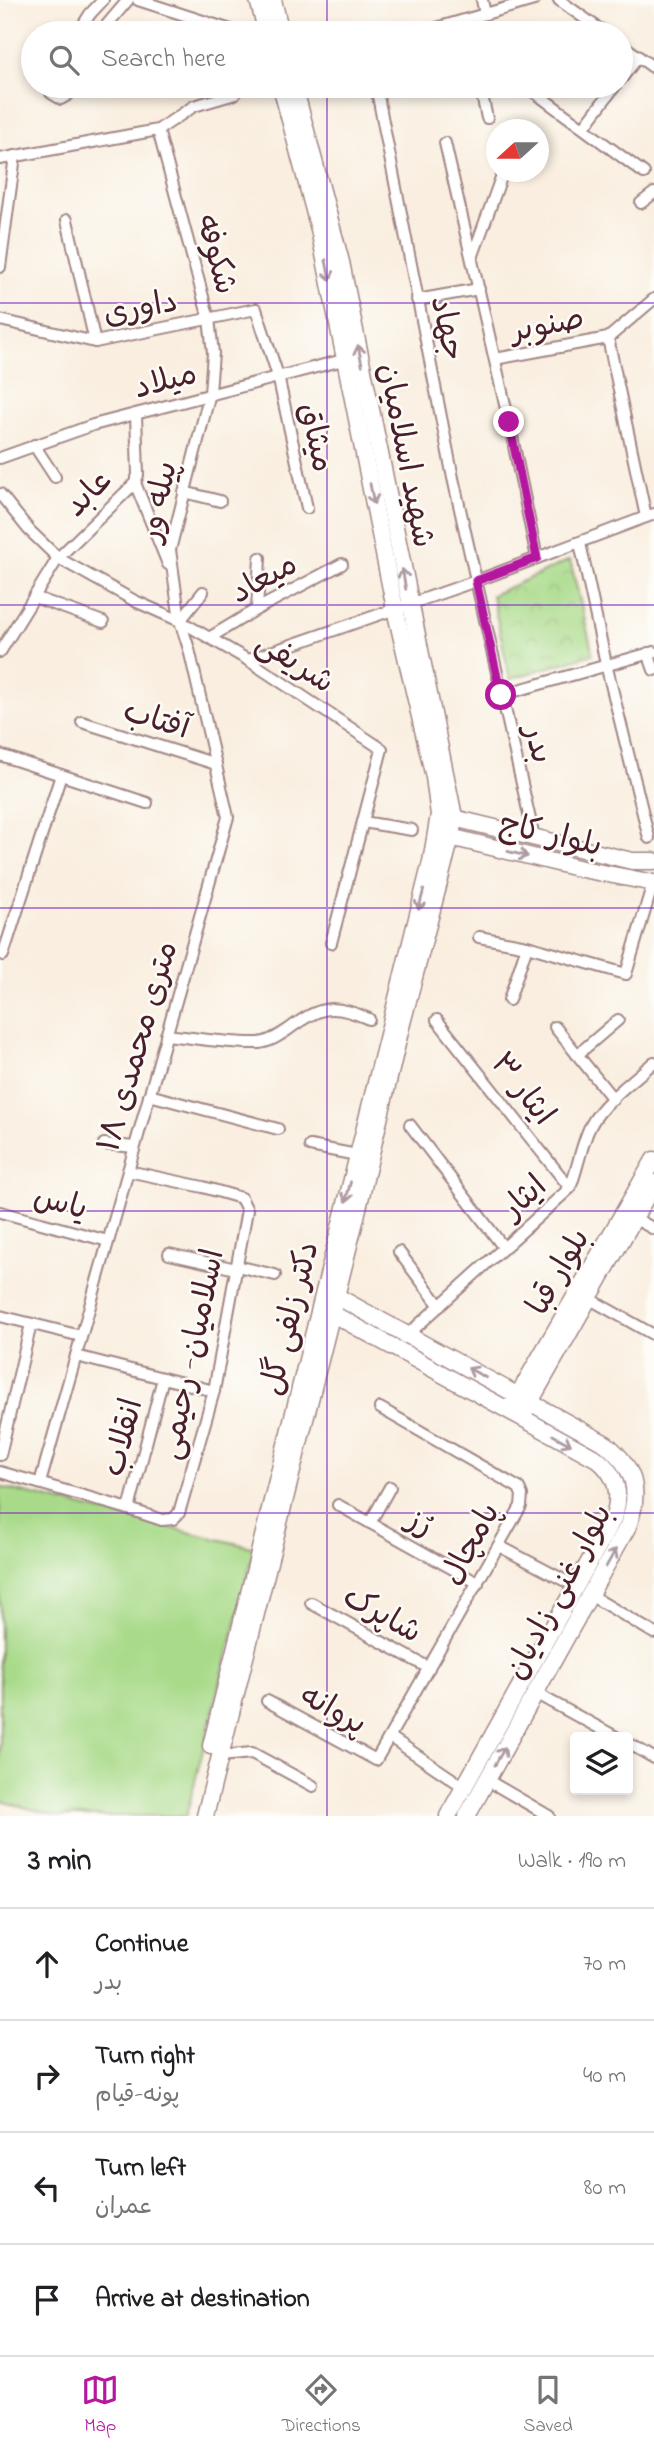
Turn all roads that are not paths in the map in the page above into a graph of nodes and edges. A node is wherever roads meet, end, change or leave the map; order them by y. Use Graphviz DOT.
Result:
graph roads {
  1 [pos="103,0"];
  2 [pos="128,0"];
  3 [pos="138,0"];
  4 [pos="258,0"];
  5 [pos="273,0"];
  6 [pos="482,0"];
  7 [pos="534,0"];
  8 [pos="559,0"];
  9 [pos="485,14"];
  10 [pos="464,20"];
  11 [pos="86,21"];
  12 [pos="110,21"];
  13 [pos="203,21"];
  14 [pos="264,21"];
  15 [pos="278,21"];
  16 [pos="461,21"];
  17 [pos="588,21"];
  18 [pos="633,53"];
  19 [pos="638,57"];
  20 [pos="633,63"];
  21 [pos="654,68"];
  22 [pos="222,98"];
  23 [pos="284,98"];
  24 [pos="297,98"];
  25 [pos="378,98"];
  26 [pos="483,98"];
  27 [pos="543,98"];
  28 [pos="606,98"];
  29 [pos="487,118"];
  30 [pos="583,127"];
  31 [pos="158,130"];
  32 [pos="445,142"];
  33 [pos="15,156"];
  34 [pos="0,159"];
  35 [pos="644,173"];
  36 [pos="499,182"];
  37 [pos="654,193"];
  38 [pos="641,203"];
  39 [pos="67,220"];
  40 [pos="472,258"];
  41 [pos="0,267"];
  42 [pos="479,289"];
  43 [pos="654,299"];
  44 [pos="417,300"];
  45 [pos="209,319"];
  46 [pos="0,320"];
  47 [pos="608,338"];
  48 [pos="95,342"];
  49 [pos="347,359"];
  50 [pos="495,359"];
  51 [pos="278,376"];
  52 [pos="210,393"];
  53 [pos="136,414"];
  54 [pos="34,445"];
  55 [pos="0,458"];
  56 [pos="55,477"];
  57 [pos="135,483"];
  58 [pos="184,492"];
  59 [pos="0,494"];
  60 [pos="220,501"];
  61 [pos="307,508"];
  62 [pos="650,515"];
  63 [pos="580,543"];
  64 [pos="58,558"];
  65 [pos="260,558"];
  66 [pos="537,558"];
  67 [pos="342,564"];
  68 [pos="173,578"];
  69 [pos="476,581"];
  70 [pos="204,592"];
  71 [pos="34,597"];
  72 [pos="402,607"];
  73 [pos="257,609"];
  74 [pos="180,621"];
  75 [pos="103,622"];
  76 [pos="209,638"];
  77 [pos="0,652"];
  78 [pos="651,652"];
  79 [pos="248,660"];
  80 [pos="606,664"];
  81 [pos="654,670"];
  82 [pos="501,695"];
  83 [pos="82,722"];
  84 [pos="0,755"];
  85 [pos="216,764"];
  86 [pos="61,775"];
  87 [pos="147,803"];
  88 [pos="446,816"];
  89 [pos="363,822"];
  90 [pos="412,830"];
  91 [pos="444,835"];
  92 [pos="534,836"];
  93 [pos="649,838"];
  94 [pos="654,861"];
  95 [pos="654,883"];
  96 [pos="479,937"];
  97 [pos="331,943"];
  98 [pos="527,946"];
  99 [pos="3,955"];
  100 [pos="509,1000"];
  101 [pos="369,1019"];
  102 [pos="437,1020"];
  103 [pos="618,1020"];
  104 [pos="555,1027"];
  105 [pos="166,1035"];
  106 [pos="578,1055"];
  107 [pos="654,1062"];
  108 [pos="149,1095"];
  109 [pos="613,1099"];
  110 [pos="410,1125"];
  111 [pos="278,1129"];
  112 [pos="104,1144"];
  113 [pos="310,1146"];
  114 [pos="134,1147"];
  115 [pos="357,1155"];
  116 [pos="654,1160"];
  117 [pos="128,1171"];
  118 [pos="654,1183"];
  119 [pos="570,1188"];
  120 [pos="0,1212"];
  121 [pos="634,1218"];
  122 [pos="654,1229"];
  123 [pos="108,1241"];
  124 [pos="504,1248"];
  125 [pos="398,1252"];
  126 [pos="169,1254"];
  127 [pos="237,1267"];
  128 [pos="275,1275"];
  129 [pos="330,1292"];
  130 [pos="588,1298"];
  131 [pos="353,1305"];
  132 [pos="440,1306"];
  133 [pos="332,1313"];
  134 [pos="0,1316"];
  135 [pos="31,1324"];
  136 [pos="408,1335"];
  137 [pos="654,1335"];
  138 [pos="81,1336"];
  139 [pos="394,1347"];
  140 [pos="76,1356"];
  141 [pos="163,1378"];
  142 [pos="214,1391"];
  143 [pos="523,1399"];
  144 [pos="380,1408"];
  145 [pos="516,1414"];
  146 [pos="0,1455"];
  147 [pos="0,1472"];
  148 [pos="40,1483"];
  149 [pos="390,1488"];
  150 [pos="338,1505"];
  151 [pos="129,1509"];
  152 [pos="370,1523"];
  153 [pos="499,1546"];
  154 [pos="478,1583"];
  155 [pos="575,1586"];
  156 [pos="590,1595"];
  157 [pos="310,1603"];
  158 [pos="654,1633"];
  159 [pos="429,1668"];
  160 [pos="535,1693"];
  161 [pos="267,1701"];
  162 [pos="607,1732"];
  163 [pos="390,1737"];
  164 [pos="633,1747"];
  165 [pos="220,1756"];
  166 [pos="654,1758"];
  167 [pos="376,1760"];
  168 [pos="487,1780"];
  169 [pos="313,1786"];
  170 [pos="464,1787"];
  171 [pos="194,1816"];
  172 [pos="205,1816"];
  173 [pos="448,1816"];
  174 [pos="467,1816"];
  175 [pos="549,1816"];
  1 -- 11 [label="street"];
  2 -- 12 [label="street"];
  3 -- 13 [label="street"];
  4 -- 14 [label="main road"];
  5 -- 15 [label="main road"];
  6 -- 9 [label="street"];
  7 -- 9 [label="street"];
  8 -- 17 [label="street"];
  9 -- 10 [label="street"];
  10 -- 16 [label="street"];
  18 -- 19 [label="street"];
  19 -- 20 [label="street"];
  19 -- 21 [label="street"];
  22 -- 31 [label="street"];
  23 -- 49 [label="main road, شهید اسلامیان, one-way"];
  72 -- 24 [label="main road, شهید اسلامیان, one-way"];
  25 -- 44 [label="street, جهاد"];
  26 -- 29 [label="street"];
  27 -- 30 [label="street"];
  28 -- 30 [label="street"];
  30 -- 35 [label="street"];
  31 -- 33 [label="street"];
  31 -- 45 [label="street, شکوفه"];
  32 -- 40 [label="street"];
  33 -- 34 [label="street"];
  33 -- 41 [label="street"];
  36 -- 40 [label="street"];
  37 -- 38 [label="street"];
  39 -- 48 [label="street"];
  40 -- 42 [label="street"];
  42 -- 44 [label="street"];
  42 -- 50 [label="street"];
  43 -- 47 [label="street"];
  44 -- 69 [label="street, جهاد"];
  45 -- 48 [label="street, داوری"];
  45 -- 51 [label="street, داوری"];
  45 -- 52 [label="street, شکوفه"];
  46 -- 48 [label="street, داوری"];
  47 -- 50 [label="street, صنوبر"];
  47 -- 62 [label="street"];
  49 -- 51 [label="street, میلاد"];
  49 -- 72 [label="main road, شهید اسلامیان, one-way"];
  50 -- 66 [label="street"];
  51 -- 52 [label="street, میلاد"];
  51 -- 61 [label="street, میثاق"];
  52 -- 53 [label="street, میلاد"];
  52 -- 58 [label="street, پیله ور"];
  53 -- 54 [label="street, میلاد"];
  53 -- 57 [label="street, عابد"];
  54 -- 55 [label="street, میلاد"];
  54 -- 56 [label="street"];
  57 -- 64 [label="street, عابد"];
  57 -- 68 [label="street"];
  58 -- 60 [label="street"];
  58 -- 68 [label="street, پیله ور"];
  59 -- 64 [label="street, شریفی"];
  62 -- 63 [label="street"];
  63 -- 66 [label="street"];
  63 -- 80 [label="street"];
  64 -- 71 [label="street, عابد"];
  64 -- 74 [label="street, شریفی"];
  65 -- 73 [label="street"];
  66 -- 69 [label="street"];
  67 -- 73 [label="street, میعاد"];
  68 -- 74 [label="street, پیله ور"];
  69 -- 72 [label="street"];
  69 -- 82 [label="street, بدر"];
  70 -- 74 [label="street"];
  71 -- 75 [label="street"];
  71 -- 77 [label="street, عابد"];
  72 -- 79 [label="street"];
  72 -- 88 [label="main road, شهید اسلامیان"];
  73 -- 76 [label="street, میعاد"];
  74 -- 76 [label="street, شریفی"];
  74 -- 85 [label="street, ۱۸ متری محمدی"];
  76 -- 79 [label="street, شریفی"];
  78 -- 80 [label="street"];
  78 -- 81 [label="street"];
  79 -- 89 [label="street, شریفی"];
  80 -- 82 [label="street"];
  80 -- 93 [label="street"];
  82 -- 92 [label="street, بدر"];
  83 -- 85 [label="street, آفتاب"];
  84 -- 86 [label="street"];
  85 -- 105 [label="street, ۱۸ متری محمدی"];
  86 -- 87 [label="street"];
  86 -- 99 [label="street"];
  88 -- 91 [label="main road, شهید اسلامیان"];
  88 -- 92 [label="main road, بلوار کاج"];
  89 -- 90 [label="street"];
  89 -- 97 [label="street"];
  91 -- 95 [label="main road, بلوار کاج, one-way"];
  91 -- 115 [label="main road, دکتر زلفی گل, one-way"];
  91 -- 129 [label="main road, دکتر زلفی گل"];
  92 -- 94 [label="main road, بلوار کاج"];
  95 -- 98 [label="street"];
  96 -- 98 [label="street"];
  98 -- 100 [label="street"];
  101 -- 105 [label="street"];
  102 -- 119 [label="street, ایثار ۳"];
  103 -- 106 [label="street"];
  104 -- 106 [label="street"];
  105 -- 108 [label="street, ۱۸ متری محمدی"];
  106 -- 109 [label="street"];
  107 -- 109 [label="street, ایثار"];
  108 -- 111 [label="street"];
  108 -- 114 [label="street, ۱۸ متری محمدی"];
  109 -- 119 [label="street, ایثار"];
  110 -- 124 [label="street"];
  112 -- 114 [label="street"];
  113 -- 115 [label="street"];
  114 -- 117 [label="street, ۱۸ متری محمدی"];
  115 -- 129 [label="main road, دکتر زلفی گل, one-way"];
  116 -- 143 [label="main road, بلوار قبا"];
  117 -- 123 [label="street, ۱۸ متری محمدی"];
  117 -- 127 [label="street, اسلامیان- رحیمی"];
  118 -- 121 [label="main road, بلوار قبا"];
  119 -- 124 [label="street, ایثار"];
  120 -- 123 [label="street, یاس"];
  121 -- 122 [label="street"];
  121 -- 130 [label="main road, بلوار قبا"];
  123 -- 138 [label="street, ۱۸ متری محمدی"];
  124 -- 132 [label="street, ایثار"];
  125 -- 132 [label="street"];
  126 -- 127 [label="street"];
  127 -- 128 [label="street"];
  127 -- 142 [label="street, اسلامیان- رحیمی"];
  129 -- 131 [label="main road, بلوار غنی زادیان"];
  129 -- 133 [label="main road, دکتر زلفی گل"];
  130 -- 137 [label="street"];
  130 -- 143 [label="main road, بلوار قبا"];
  131 -- 133 [label="main road"];
  131 -- 136 [label="main road, بلوار غنی زادیان"];
  132 -- 136 [label="street, ایثار"];
  133 -- 139 [label="main road, بلوار غنی زادیان"];
  133 -- 165 [label="main road, دکتر زلفی گل"];
  133 -- 171 [label="main road, دکتر زلفی گل"];
  134 -- 135 [label="street"];
  135 -- 138 [label="street"];
  135 -- 146 [label="street"];
  136 -- 139 [label="street, ایثار"];
  143 -- 136 [label="main road, بلوار غنی زادیان, one-way"];
  138 -- 140 [label="street, ۱۸ متری محمدی"];
  139 -- 145 [label="main road, بلوار غنی زادیان"];
  140 -- 141 [label="street"];
  140 -- 148 [label="street, ۱۸ متری محمدی"];
  141 -- 142 [label="street"];
  141 -- 151 [label="street, انقلاب"];
  142 -- 151 [label="street, اسلامیان- رحیمی"];
  143 -- 145 [label="main road, بلوار قبا"];
  156 -- 143 [label="main road, بلوار غنی زادیان, one-way"];
  144 -- 153 [label="street, پامچال"];
  145 -- 155 [label="main road, بلوار غنی زادیان, one-way"];
  147 -- 148 [label="street"];
  148 -- 151 [label="street"];
  149 -- 152 [label="street"];
  150 -- 152 [label="street, رُز"];
  152 -- 154 [label="street, رُز"];
  153 -- 154 [label="street, پامچال"];
  153 -- 155 [label="street"];
  154 -- 159 [label="street, پامچال"];
  155 -- 156 [label="main road"];
  155 -- 170 [label="main road, بلوار غنی زادیان"];
  156 -- 158 [label="street"];
  156 -- 160 [label="main road, بلوار غنی زادیان"];
  157 -- 159 [label="street, شاپرک"];
  159 -- 163 [label="street, پامچال"];
  160 -- 162 [label="street"];
  168 -- 160 [label="main road, بلوار غنی زادیان, one-way"];
  161 -- 167 [label="street, پروانه"];
  163 -- 167 [label="street, پامچال"];
  163 -- 170 [label="street, پروانه"];
  164 -- 166 [label="street"];
  165 -- 169 [label="street"];
  165 -- 172 [label="main road, دکتر زلفی گل"];
  168 -- 174 [label="main road, بلوار غنی زادیان"];
  168 -- 175 [label="street"];
  170 -- 173 [label="main road, بلوار غنی زادیان"];
}
